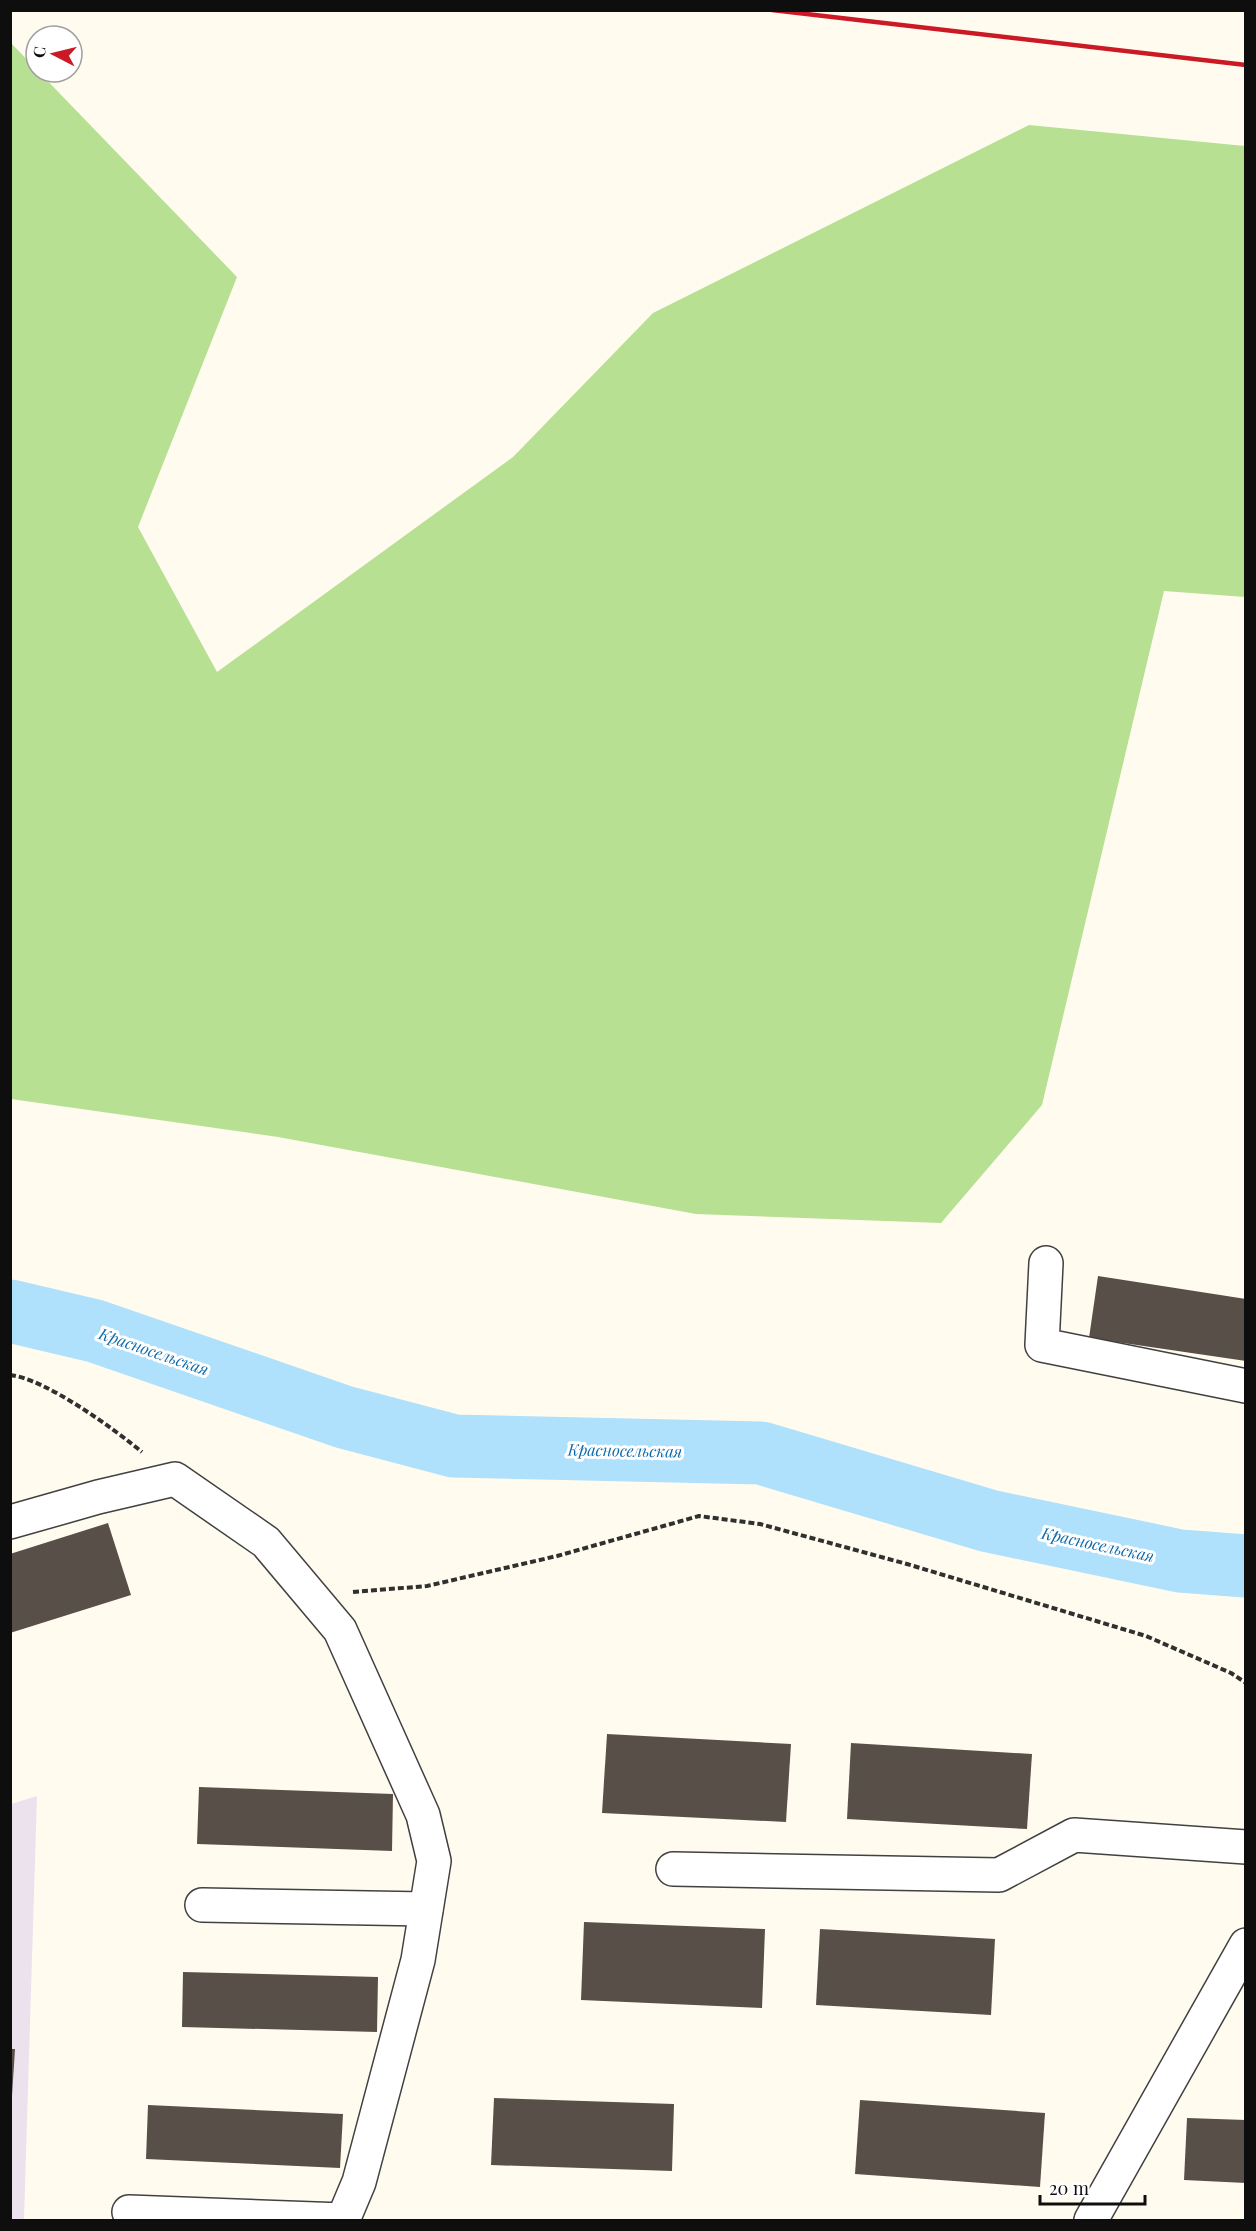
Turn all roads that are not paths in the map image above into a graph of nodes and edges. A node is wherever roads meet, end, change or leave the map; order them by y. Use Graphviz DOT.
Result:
graph roads {
  1 [pos="1046,1263"];
  2 [pos="1245,1386"];
  3 [pos="10,1522"];
  4 [pos="1245,1847"];
  5 [pos="673,1869"];
  6 [pos="202,1905"];
  7 [pos="426,1909"];
  8 [pos="1245,1945"];
  9 [pos="129,2212"];
  10 [pos="343,2220"];
  11 [pos="1091,2220"];
  1 -- 2 [label="street"];
  3 -- 7 [label="street"];
  4 -- 5 [label="street"];
  6 -- 7 [label="street"];
  7 -- 10 [label="street"];
  8 -- 11 [label="street"];
  9 -- 10 [label="street"];
}
